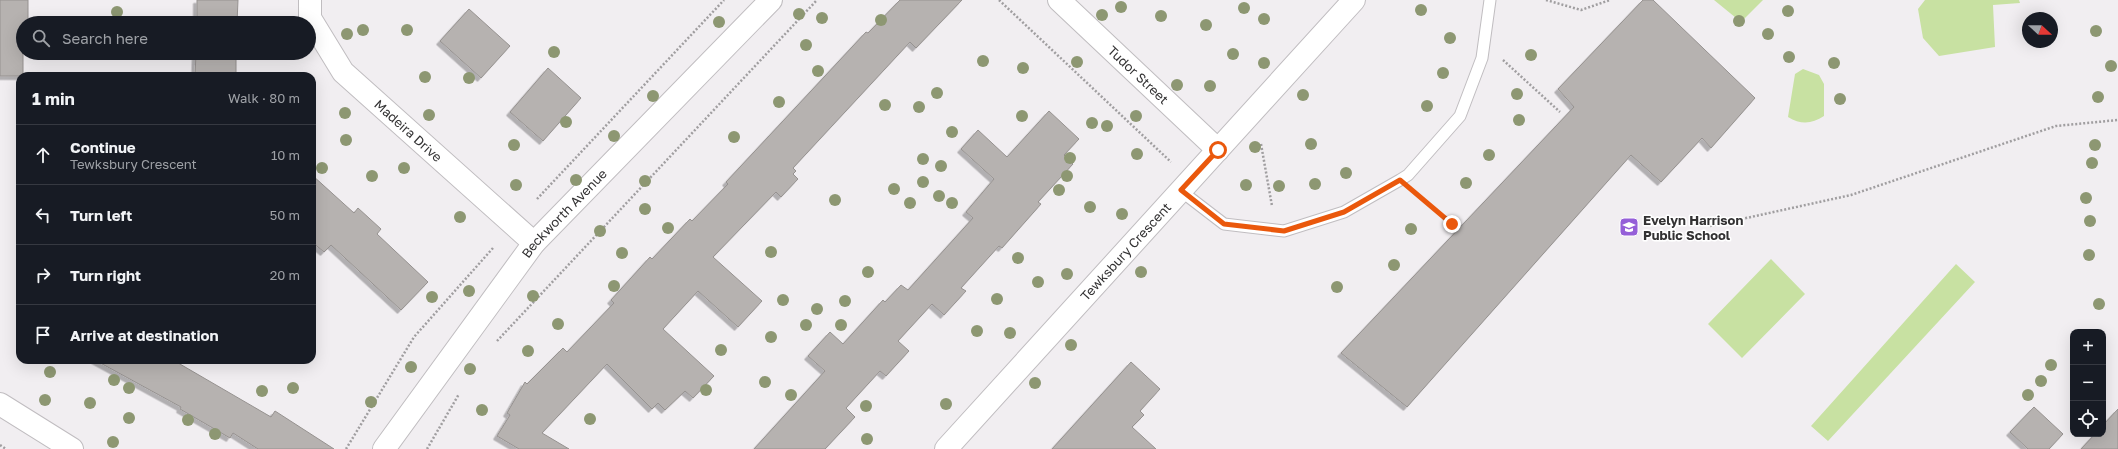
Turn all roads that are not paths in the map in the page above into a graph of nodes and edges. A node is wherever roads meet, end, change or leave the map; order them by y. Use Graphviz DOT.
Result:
graph roads {
  1 [pos="310,0"];
  2 [pos="771,0"];
  3 [pos="1059,0"];
  4 [pos="1354,0"];
  5 [pos="1490,0"];
  6 [pos="310,16"];
  7 [pos="316,28"];
  8 [pos="1218,150"];
  9 [pos="1181,190"];
  10 [pos="534,243"];
  11 [pos="0,404"];
  12 [pos="71,449"];
  13 [pos="384,449"];
  14 [pos="946,449"];
  1 -- 6 [label="street, Madeira Drive"];
  2 -- 10 [label="street, Beckworth Avenue"];
  3 -- 8 [label="street, Tudor Street"];
  4 -- 8 [label="street, Tewksbury Crescent"];
  5 -- 9 [label="lane"];
  7 -- 10 [label="street, Madeira Drive"];
  8 -- 9 [label="street, Tewksbury Crescent"];
  9 -- 14 [label="street, Tewksbury Crescent"];
  10 -- 13 [label="street, Beckworth Avenue"];
  11 -- 12 [label="street"];
}
